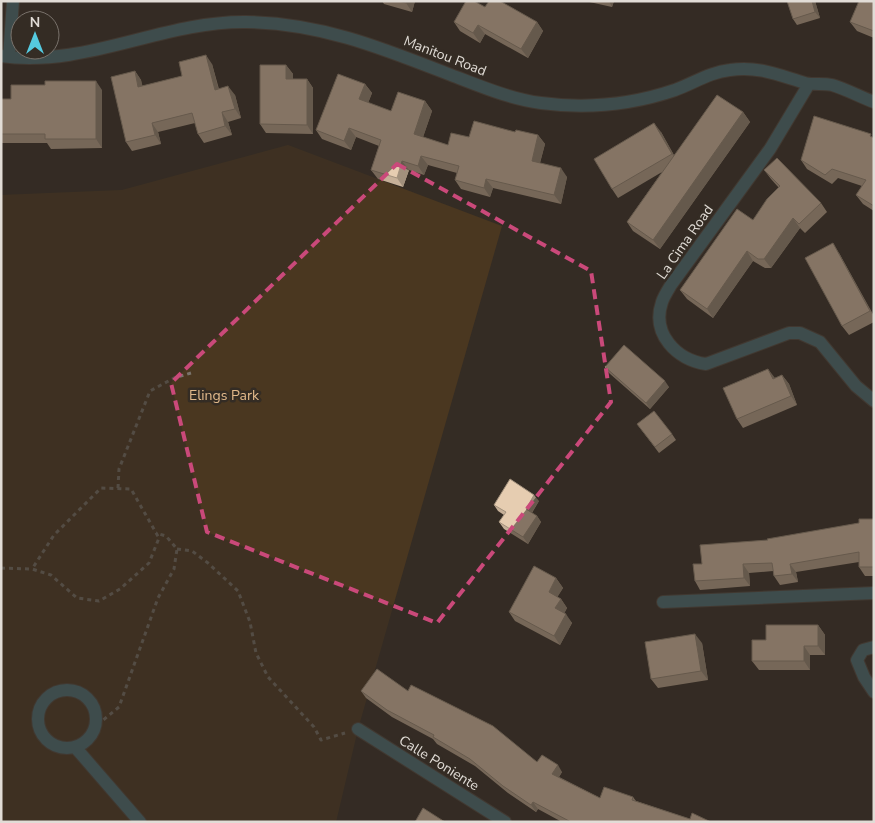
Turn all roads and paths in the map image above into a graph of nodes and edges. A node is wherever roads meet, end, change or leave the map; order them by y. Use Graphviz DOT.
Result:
graph roads {
  1 [pos="13,1"];
  2 [pos="5,57"];
  3 [pos="809,84"];
  4 [pos="874,102"];
  5 [pos="191,373"];
  6 [pos="874,401"];
  7 [pos="118,488"];
  8 [pos="156,532"];
  9 [pos="176,549"];
  10 [pos="1,568"];
  11 [pos="32,568"];
  12 [pos="874,593"];
  13 [pos="663,602"];
  14 [pos="874,647"];
  15 [pos="874,692"];
  16 [pos="96,721"];
  17 [pos="358,729"];
  18 [pos="74,747"];
  19 [pos="140,822"];
  20 [pos="505,822"];
  1 -- 2 [label="street"];
  2 -- 3 [label="street, Manitou Road"];
  3 -- 4 [label="street, Manitou Road"];
  3 -- 6 [label="street, La Cima Road"];
  5 -- 7 [label="path"];
  7 -- 8 [label="path"];
  7 -- 11 [label="path"];
  8 -- 9 [label="path"];
  8 -- 11 [label="path"];
  9 -- 16 [label="path"];
  9 -- 17 [label="path"];
  10 -- 11 [label="path"];
  12 -- 13 [label="street"];
  14 -- 15 [label="street"];
  16 -- 18 [label="street"];
  16 -- 18 [label="street"];
  17 -- 20 [label="street, Calle Poniente"];
  18 -- 19 [label="street"];
}
